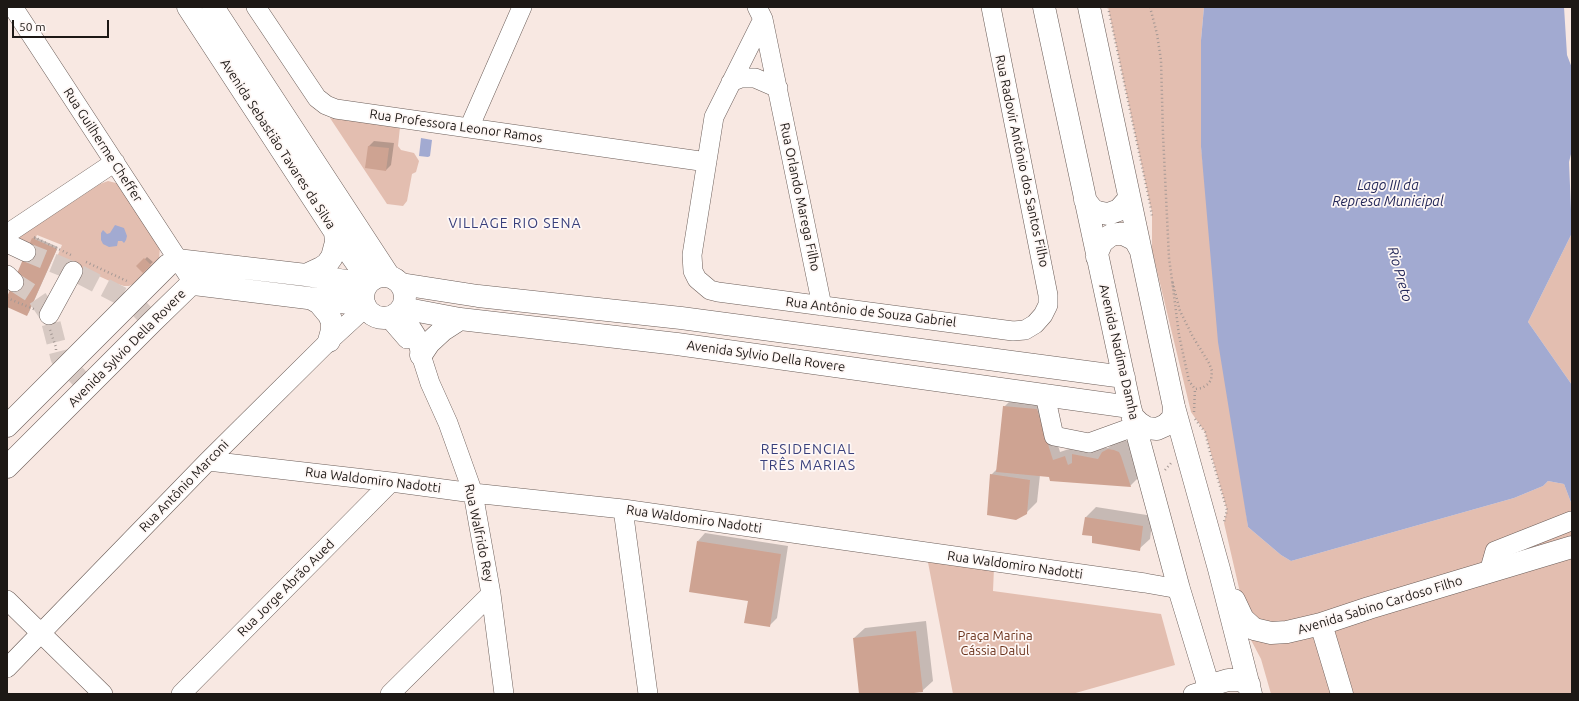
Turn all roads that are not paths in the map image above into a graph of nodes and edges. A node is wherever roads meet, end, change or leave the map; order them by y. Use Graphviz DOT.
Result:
graph roads {
  1 [pos="13,7"];
  2 [pos="188,7"];
  3 [pos="213,7"];
  4 [pos="256,7"];
  5 [pos="522,7"];
  6 [pos="990,7"];
  7 [pos="1044,7"];
  8 [pos="1089,7"];
  9 [pos="760,13"];
  10 [pos="270,15"];
  11 [pos="731,82"];
  12 [pos="778,88"];
  13 [pos="469,128"];
  14 [pos="115,162"];
  15 [pos="707,162"];
  16 [pos="1129,196"];
  17 [pos="1085,200"];
  18 [pos="335,232"];
  19 [pos="13,243"];
  20 [pos="1141,251"];
  21 [pos="1097,257"];
  22 [pos="177,260"];
  23 [pos="78,264"];
  24 [pos="306,275"];
  25 [pos="194,284"];
  26 [pos="376,290"];
  27 [pos="312,299"];
  28 [pos="822,306"];
  29 [pos="397,312"];
  30 [pos="49,315"];
  31 [pos="1043,315"];
  32 [pos="681,318"];
  33 [pos="460,319"];
  34 [pos="329,341"];
  35 [pos="677,344"];
  36 [pos="421,355"];
  37 [pos="1048,367"];
  38 [pos="1124,377"];
  39 [pos="1045,395"];
  40 [pos="1182,410"];
  41 [pos="1134,417"];
  42 [pos="7,426"];
  43 [pos="208,461"];
  44 [pos="7,467"];
  45 [pos="392,482"];
  46 [pos="473,493"];
  47 [pos="623,509"];
  48 [pos="1571,521"];
  49 [pos="1567,549"];
  50 [pos="1219,569"];
  51 [pos="1489,572"];
  52 [pos="1179,589"];
  53 [pos="491,594"];
  54 [pos="7,600"];
  55 [pos="1321,624"];
  56 [pos="41,633"];
  57 [pos="7,668"];
  58 [pos="1250,689"];
  59 [pos="1204,692"];
  60 [pos="103,694"];
  61 [pos="181,694"];
  62 [pos="390,694"];
  63 [pos="504,694"];
  64 [pos="648,694"];
  65 [pos="1342,694"];
  1 -- 14 [label="street, Rua Guilherme Cheffer"];
  2 -- 18 [label="main road, Avenida Sebastião Tavares da Silva"];
  3 -- 26 [label="main road, Avenida Sebastião Tavares da Silva"];
  4 -- 10 [label="street, Rua Professora Leonor Ramos"];
  5 -- 13 [label="street"];
  6 -- 31 [label="street, Rua Radovir Antônio dos Santos Filho"];
  7 -- 17 [label="main road, Avenida Nadima Damha"];
  8 -- 16 [label="main road"];
  9 -- 11 [label="street"];
  9 -- 12 [label="street, Rua Orlando Marega Filho"];
  10 -- 13 [label="street, Rua Professora Leonor Ramos"];
  11 -- 12 [label="street"];
  11 -- 15 [label="street"];
  12 -- 28 [label="street, Rua Orlando Marega Filho"];
  13 -- 15 [label="street, Rua Professora Leonor Ramos"];
  14 -- 19 [label="street"];
  14 -- 22 [label="street, Rua Guilherme Cheffer"];
  15 -- 28 [label="street, Rua Antônio de Souza Gabriel"];
  16 -- 17 [label="main road"];
  16 -- 20 [label="main road"];
  17 -- 21 [label="main road, Avenida Nadima Damha"];
  18 -- 24 [label="main road"];
  18 -- 26 [label="main road, Avenida Sebastião Tavares da Silva"];
  20 -- 21 [label="main road"];
  20 -- 40 [label="main road"];
  21 -- 38 [label="main road, Avenida Nadima Damha"];
  22 -- 24 [label="main road, Avenida Sylvio Della Rovere"];
  22 -- 25 [label="street, Rua Guilherme Cheffer"];
  22 -- 42 [label="main road"];
  23 -- 30 [label="street"];
  24 -- 26 [label="main road, Avenida Sylvio Della Rovere"];
  25 -- 27 [label="main road, Avenida Sylvio Della Rovere"];
  25 -- 44 [label="main road, Avenida Sylvio Della Rovere"];
  26 -- 27 [label="main road, Avenida Sylvio Della Rovere"];
  26 -- 29 [label="main road, Avenida Sylvio Della Rovere"];
  26 -- 29 [label="main road"];
  26 -- 32 [label="main road, Avenida Sylvio Della Rovere"];
  26 -- 34 [label="street, Rua Antônio Marconi"];
  27 -- 34 [label="main road"];
  28 -- 31 [label="street, Rua Antônio de Souza Gabriel"];
  29 -- 33 [label="main road, Avenida Sylvio Della Rovere"];
  29 -- 36 [label="street, Rua Walfrido Rey"];
  32 -- 35 [label="main road"];
  32 -- 37 [label="main road, Avenida Sylvio Della Rovere"];
  33 -- 35 [label="main road, Avenida Sylvio Della Rovere"];
  33 -- 36 [label="main road"];
  34 -- 43 [label="street, Rua Antônio Marconi"];
  35 -- 39 [label="main road, Avenida Sylvio Della Rovere"];
  36 -- 46 [label="street, Rua Walfrido Rey"];
  37 -- 38 [label="main road, Avenida Sylvio Della Rovere"];
  37 -- 39 [label="main road"];
  38 -- 41 [label="main road, Avenida Nadima Damha"];
  39 -- 41 [label="main road, Avenida Sylvio Della Rovere"];
  39 -- 41 [label="street"];
  40 -- 41 [label="main road"];
  40 -- 50 [label="main road"];
  41 -- 52 [label="main road, Avenida Nadima Damha"];
  43 -- 45 [label="street, Rua Waldomiro Nadotti"];
  43 -- 56 [label="street, Rua Antônio Marconi"];
  45 -- 46 [label="street, Rua Waldomiro Nadotti"];
  45 -- 61 [label="street, Rua Jorge Abrão Aued"];
  46 -- 47 [label="street, Rua Waldomiro Nadotti"];
  46 -- 53 [label="street, Rua Walfrido Rey"];
  47 -- 52 [label="street, Rua Waldomiro Nadotti"];
  47 -- 64 [label="street"];
  48 -- 51 [label="street"];
  49 -- 51 [label="main road, Avenida Sabino Cardoso Filho"];
  50 -- 55 [label="main road, Avenida Sabino Cardoso Filho"];
  50 -- 58 [label="main road"];
  51 -- 55 [label="main road, Avenida Sabino Cardoso Filho"];
  52 -- 59 [label="main road, Avenida Nadima Damha"];
  53 -- 62 [label="street"];
  53 -- 63 [label="street, Rua Walfrido Rey"];
  54 -- 56 [label="street"];
  55 -- 65 [label="main road"];
  56 -- 57 [label="street, Rua Antônio Marconi"];
  56 -- 60 [label="street"];
  58 -- 59 [label="main road"];
}
